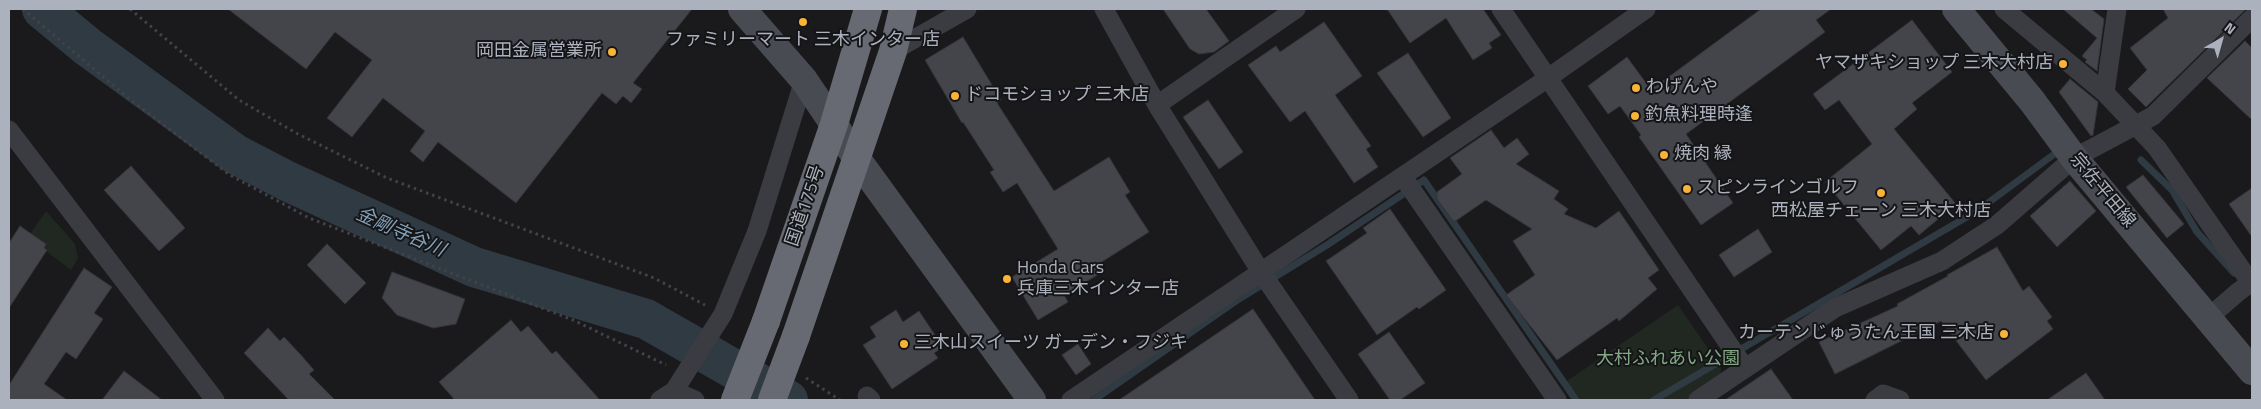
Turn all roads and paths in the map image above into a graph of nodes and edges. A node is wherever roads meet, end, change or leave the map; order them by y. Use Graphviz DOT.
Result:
graph roads {
  1 [pos="23,9"];
  2 [pos="130,9"];
  3 [pos="742,9"];
  4 [pos="868,9"];
  5 [pos="904,9"];
  6 [pos="967,9"];
  7 [pos="1104,9"];
  8 [pos="1296,9"];
  9 [pos="1501,9"];
  10 [pos="1646,9"];
  11 [pos="1956,9"];
  12 [pos="2004,9"];
  13 [pos="2117,9"];
  14 [pos="2252,18"];
  15 [pos="893,51"];
  16 [pos="1548,78"];
  17 [pos="804,80"];
  18 [pos="2105,93"];
  19 [pos="1157,105"];
  20 [pos="834,124"];
  21 [pos="2135,125"];
  22 [pos="9,130"];
  23 [pos="2074,158"];
  24 [pos="857,159"];
  25 [pos="1403,177"];
  26 [pos="1261,272"];
  27 [pos="2252,283"];
  28 [pos="723,314"];
  29 [pos="2208,318"];
  30 [pos="1745,368"];
  31 [pos="2252,371"];
  32 [pos="684,374"];
  33 [pos="806,378"];
  34 [pos="667,396"];
  35 [pos="215,400"];
  36 [pos="695,400"];
  37 [pos="735,400"];
  38 [pos="772,400"];
  39 [pos="840,400"];
  40 [pos="1032,400"];
  41 [pos="1071,400"];
  42 [pos="1349,400"];
  43 [pos="1557,400"];
  44 [pos="1698,400"];
  45 [pos="1875,400"];
  46 [pos="1900,400"];
  1 -- 32 [label="path"];
  2 -- 28 [label="path"];
  3 -- 17 [label="street"];
  4 -- 20 [label="highway, 国道175号"];
  5 -- 15 [label="highway, 国道175号"];
  6 -- 15 [label="street"];
  7 -- 19 [label="street"];
  8 -- 19 [label="street"];
  9 -- 16 [label="street"];
  10 -- 16 [label="street"];
  11 -- 23 [label="street, 宗佐平田線"];
  12 -- 18 [label="street"];
  13 -- 18 [label="street"];
  14 -- 21 [label="street"];
  15 -- 24 [label="highway, 国道175号"];
  16 -- 25 [label="street"];
  16 -- 30 [label="street"];
  17 -- 20 [label="street"];
  17 -- 28 [label="street"];
  18 -- 21 [label="street"];
  19 -- 26 [label="street"];
  20 -- 24 [label="street"];
  20 -- 37 [label="highway, 国道175号, bridge"];
  21 -- 23 [label="street"];
  21 -- 27 [label="street"];
  22 -- 35 [label="street"];
  23 -- 29 [label="street, 宗佐平田線"];
  23 -- 30 [label="street"];
  24 -- 38 [label="highway, 国道175号, bridge"];
  24 -- 40 [label="street"];
  25 -- 26 [label="street"];
  25 -- 43 [label="street"];
  26 -- 41 [label="street"];
  26 -- 42 [label="street"];
  27 -- 29 [label="street"];
  28 -- 32 [label="street"];
  29 -- 31 [label="street, 宗佐平田線"];
  30 -- 44 [label="street"];
  32 -- 34 [label="street"];
  33 -- 39 [label="path"];
  34 -- 36 [label="street"];
  45 -- 46 [label="street"];
}
